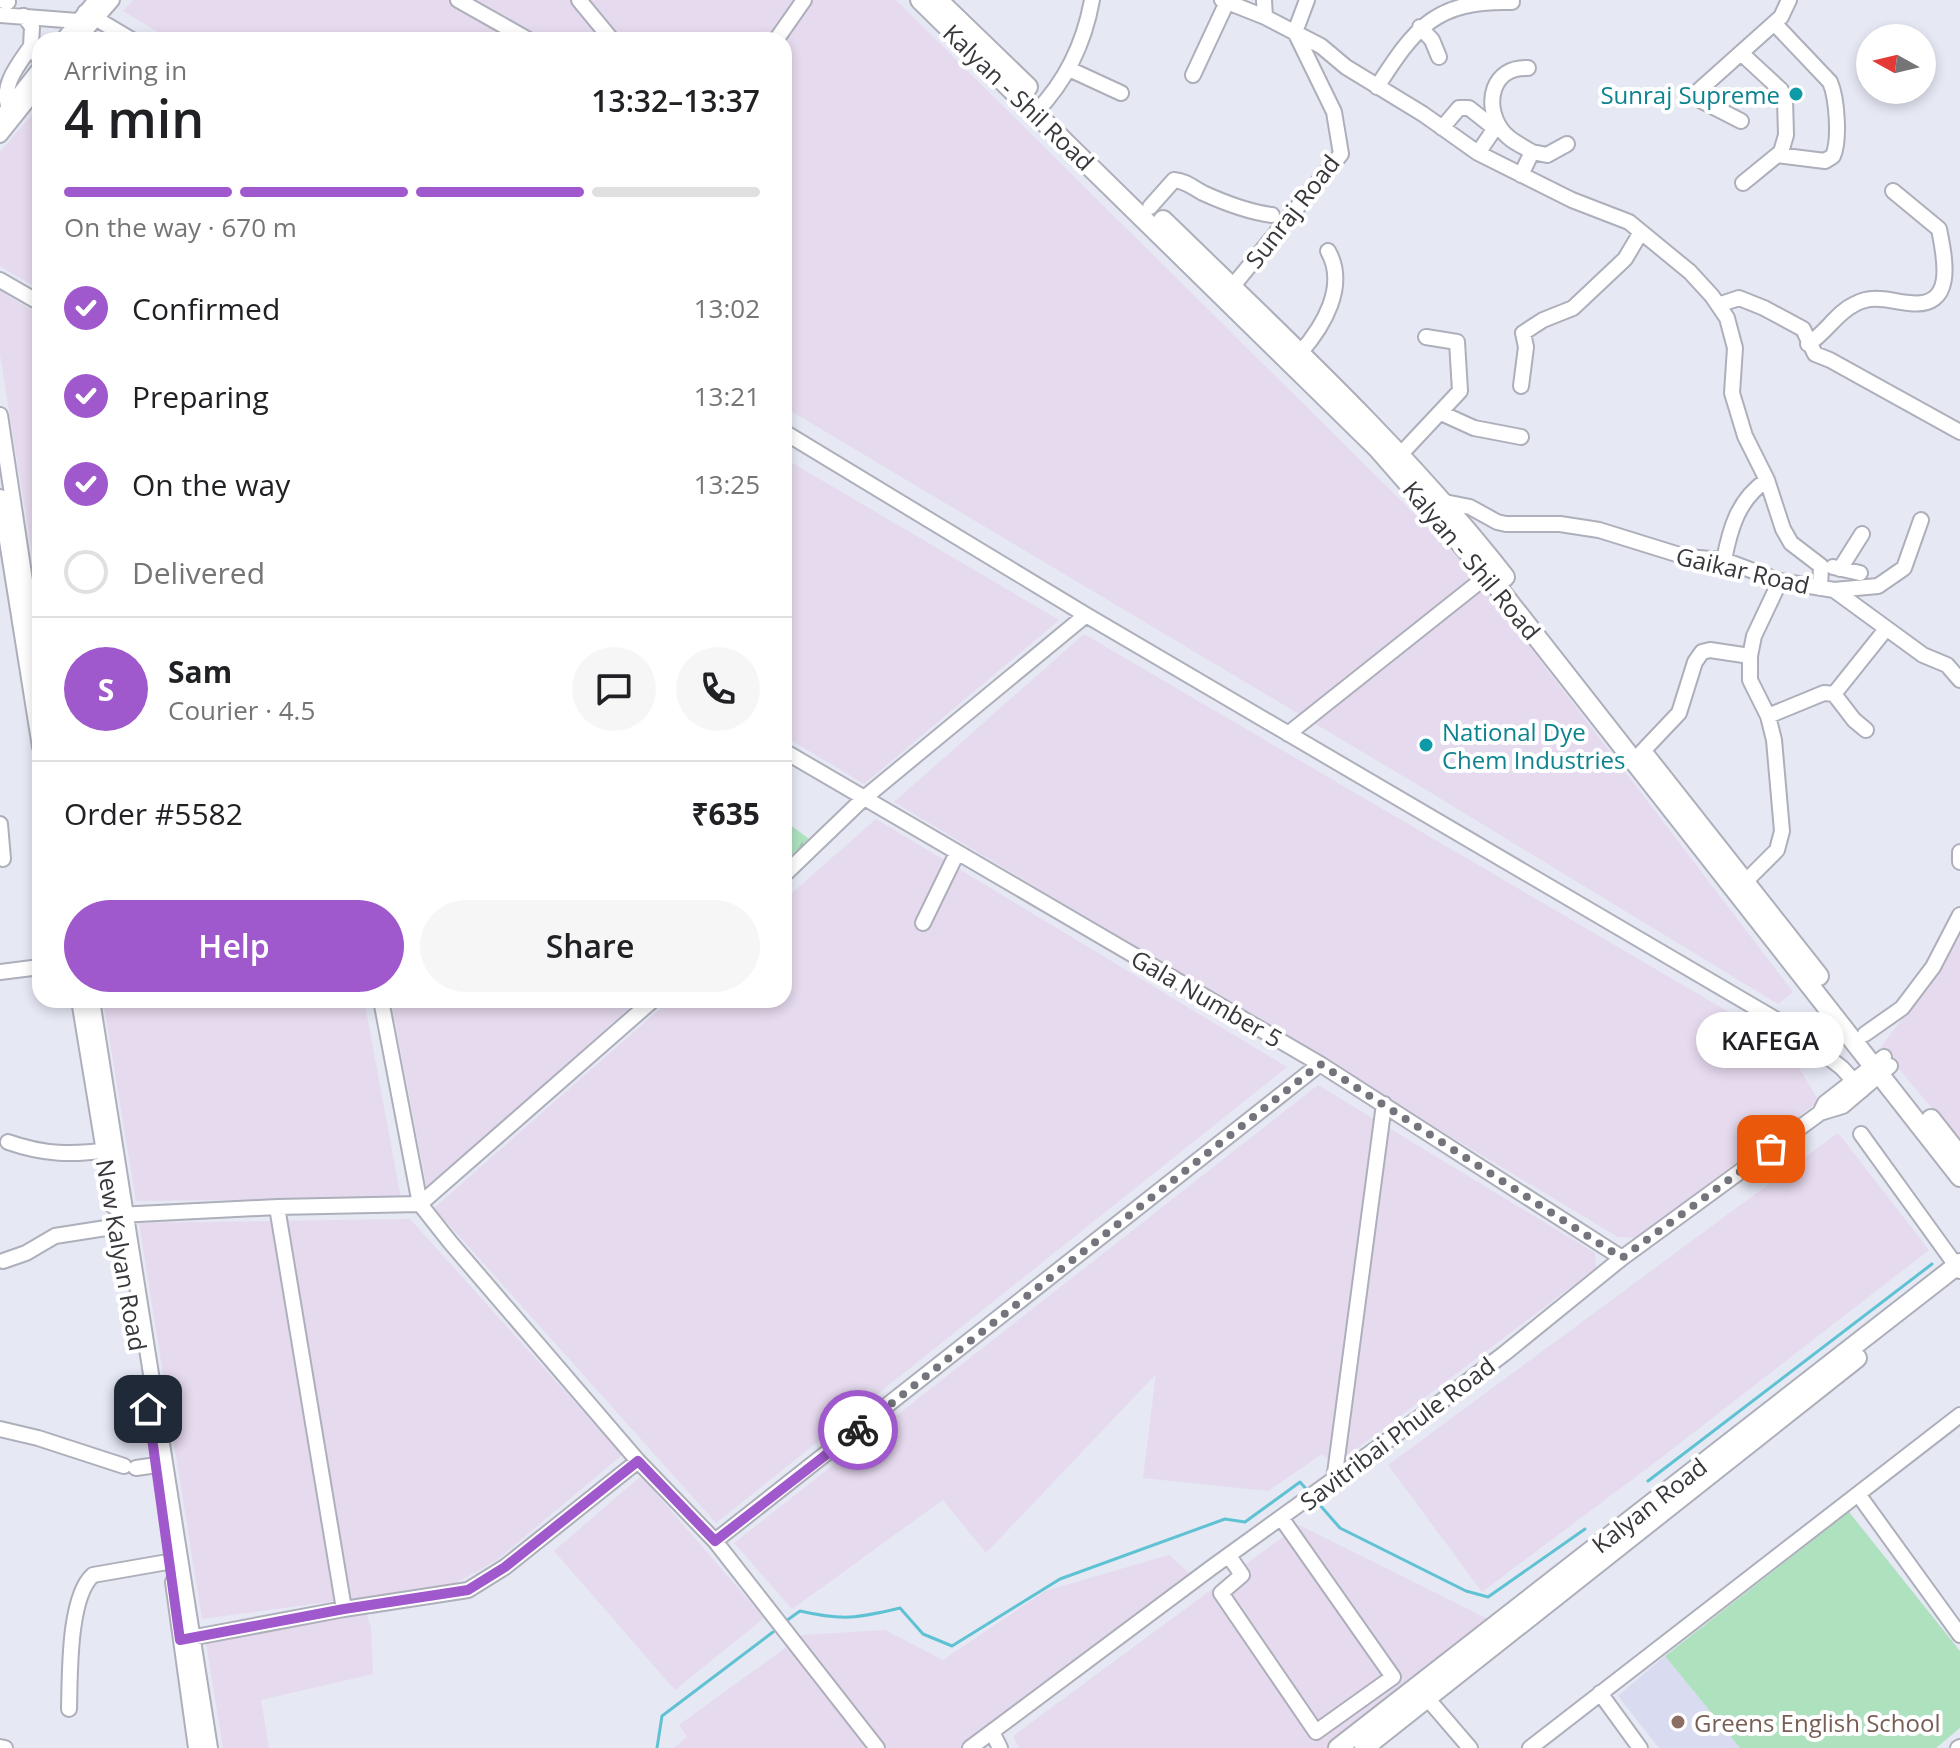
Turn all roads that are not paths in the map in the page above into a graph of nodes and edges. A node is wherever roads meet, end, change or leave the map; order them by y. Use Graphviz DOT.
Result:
graph roads {
  1 [pos="96,0"];
  2 [pos="112,0"];
  3 [pos="458,0"];
  4 [pos="579,0"];
  5 [pos="804,0"];
  6 [pos="920,0"];
  7 [pos="938,0"];
  8 [pos="1092,0"];
  9 [pos="1264,0"];
  10 [pos="1307,0"];
  11 [pos="1789,0"];
  12 [pos="1224,1"];
  13 [pos="1512,2"];
  14 [pos="3,6"];
  15 [pos="24,16"];
  16 [pos="86,17"];
  17 [pos="1265,17"];
  18 [pos="1774,23"];
  19 [pos="1420,27"];
  20 [pos="71,32"];
  21 [pos="80,32"];
  22 [pos="116,32"];
  23 [pos="515,32"];
  24 [pos="605,32"];
  25 [pos="782,32"];
  26 [pos="1295,32"];
  27 [pos="31,46"];
  28 [pos="1741,53"];
  29 [pos="1439,57"];
  30 [pos="1528,68"];
  31 [pos="1069,69"];
  32 [pos="1193,75"];
  33 [pos="32,78"];
  34 [pos="1377,87"];
  35 [pos="1121,93"];
  36 [pos="32,95"];
  37 [pos="1040,108"];
  38 [pos="4,113"];
  39 [pos="1741,121"];
  40 [pos="1442,128"];
  41 [pos="0,135"];
  42 [pos="1567,144"];
  43 [pos="1532,152"];
  44 [pos="1478,153"];
  45 [pos="1777,155"];
  46 [pos="1521,175"];
  47 [pos="1743,183"];
  48 [pos="1893,191"];
  49 [pos="1150,207"];
  50 [pos="1272,215"];
  51 [pos="1641,232"];
  52 [pos="1328,251"];
  53 [pos="0,280"];
  54 [pos="1232,287"];
  55 [pos="32,298"];
  56 [pos="1718,305"];
  57 [pos="1426,337"];
  58 [pos="1811,349"];
  59 [pos="1300,353"];
  60 [pos="1521,386"];
  61 [pos="1441,413"];
  62 [pos="0,415"];
  63 [pos="1960,432"];
  64 [pos="792,437"];
  65 [pos="1521,437"];
  66 [pos="1400,455"];
  67 [pos="1767,480"];
  68 [pos="0,497"];
  69 [pos="1439,507"];
  70 [pos="1921,520"];
  71 [pos="1862,534"];
  72 [pos="1724,560"];
  73 [pos="1821,566"];
  74 [pos="1840,569"];
  75 [pos="1860,573"];
  76 [pos="1488,575"];
  77 [pos="1780,581"];
  78 [pos="1827,589"];
  79 [pos="1086,615"];
  80 [pos="32,627"];
  81 [pos="1886,629"];
  82 [pos="1750,656"];
  83 [pos="32,674"];
  84 [pos="1960,680"];
  85 [pos="1834,694"];
  86 [pos="1768,716"];
  87 [pos="1866,730"];
  88 [pos="1288,734"];
  89 [pos="1642,752"];
  90 [pos="792,756"];
  91 [pos="863,799"];
  92 [pos="1674,802"];
  93 [pos="0,824"];
  94 [pos="1960,852"];
  95 [pos="957,853"];
  96 [pos="3,859"];
  97 [pos="1960,862"];
  98 [pos="792,867"];
  99 [pos="1745,882"];
  100 [pos="1960,915"];
  101 [pos="923,923"];
  102 [pos="32,968"];
  103 [pos="0,972"];
  104 [pos="81,1008"];
  105 [pos="93,1008"];
  106 [pos="383,1008"];
  107 [pos="644,1008"];
  108 [pos="1865,1034"];
  109 [pos="1320,1064"];
  110 [pos="1882,1065"];
  111 [pos="1857,1085"];
  112 [pos="1384,1104"];
  113 [pos="1861,1134"];
  114 [pos="8,1142"];
  115 [pos="109,1150"];
  116 [pos="1960,1156"];
  117 [pos="1960,1177"];
  118 [pos="420,1204"];
  119 [pos="277,1207"];
  120 [pos="120,1221"];
  121 [pos="1622,1258"];
  122 [pos="3,1261"];
  123 [pos="1959,1269"];
  124 [pos="134,1302"];
  125 [pos="1960,1415"];
  126 [pos="0,1429"];
  127 [pos="638,1461"];
  128 [pos="161,1464"];
  129 [pos="1334,1481"];
  130 [pos="1858,1494"];
  131 [pos="1282,1519"];
  132 [pos="715,1541"];
  133 [pos="1229,1556"];
  134 [pos="175,1561"];
  135 [pos="344,1609"];
  136 [pos="1960,1635"];
  137 [pos="186,1639"];
  138 [pos="1423,1692"];
  139 [pos="1600,1693"];
  140 [pos="69,1709"];
  141 [pos="992,1732"];
  142 [pos="205,1748"];
  143 [pos="877,1748"];
  144 [pos="970,1748"];
  145 [pos="1000,1748"];
  146 [pos="1338,1748"];
  147 [pos="1364,1748"];
  148 [pos="1470,1748"];
  149 [pos="1530,1748"];
  150 [pos="1640,1748"];
  1 -- 16 [label="street"];
  2 -- 16 [label="street"];
  3 -- 23 [label="street"];
  4 -- 24 [label="street"];
  5 -- 25 [label="street"];
  6 -- 37 [label="main road, Kalyan - Shil Road"];
  7 -- 37 [label="main road, Kalyan - Shil Road"];
  8 -- 31 [label="street"];
  9 -- 17 [label="street"];
  10 -- 26 [label="street"];
  11 -- 18 [label="street"];
  12 -- 17 [label="street"];
  12 -- 32 [label="street"];
  13 -- 19 [label="street"];
  14 -- 15 [label="street"];
  15 -- 16 [label="street"];
  15 -- 27 [label="street"];
  16 -- 20 [label="street"];
  16 -- 21 [label="street"];
  16 -- 22 [label="street"];
  17 -- 26 [label="street"];
  18 -- 28 [label="street"];
  18 -- 45 [label="street"];
  19 -- 29 [label="street"];
  19 -- 34 [label="street"];
  26 -- 34 [label="street"];
  26 -- 54 [label="street, Sunraj Road"];
  27 -- 38 [label="street"];
  28 -- 39 [label="street"];
  28 -- 45 [label="street"];
  30 -- 43 [label="street"];
  31 -- 35 [label="street"];
  31 -- 37 [label="street"];
  33 -- 38 [label="street"];
  34 -- 40 [label="street"];
  36 -- 41 [label="street"];
  37 -- 49 [label="main road, Kalyan - Shil Road"];
  37 -- 69 [label="main road, Kalyan - Shil Road"];
  40 -- 44 [label="street"];
  40 -- 44 [label="street"];
  42 -- 43 [label="street"];
  43 -- 46 [label="street"];
  44 -- 46 [label="street"];
  45 -- 47 [label="street"];
  46 -- 51 [label="street"];
  48 -- 58 [label="street"];
  49 -- 50 [label="street"];
  49 -- 54 [label="main road, Kalyan - Shil Road"];
  51 -- 56 [label="street"];
  51 -- 60 [label="street"];
  52 -- 59 [label="street"];
  53 -- 55 [label="street"];
  54 -- 59 [label="main road, Kalyan - Shil Road"];
  56 -- 58 [label="street"];
  56 -- 67 [label="street, Gaikar Road"];
  57 -- 61 [label="street"];
  58 -- 63 [label="street"];
  59 -- 66 [label="main road, Kalyan - Shil Road"];
  61 -- 65 [label="street"];
  61 -- 66 [label="street"];
  62 -- 80 [label="street"];
  64 -- 79 [label="street"];
  66 -- 69 [label="main road, Kalyan - Shil Road"];
  67 -- 72 [label="street"];
  67 -- 73 [label="street, Gaikar Road"];
  68 -- 83 [label="street"];
  69 -- 72 [label="street, Gaikar Road"];
  69 -- 76 [label="main road, Kalyan - Shil Road"];
  69 -- 89 [label="main road, Kalyan - Shil Road"];
  70 -- 78 [label="street"];
  71 -- 74 [label="street"];
  72 -- 77 [label="street, Gaikar Road"];
  73 -- 74 [label="street"];
  73 -- 78 [label="street, Gaikar Road"];
  74 -- 75 [label="street"];
  76 -- 88 [label="street"];
  76 -- 92 [label="main road, Kalyan - Shil Road"];
  77 -- 78 [label="street, Gaikar Road"];
  77 -- 82 [label="street"];
  78 -- 81 [label="street"];
  79 -- 88 [label="street"];
  79 -- 91 [label="street"];
  81 -- 84 [label="street"];
  81 -- 85 [label="street"];
  82 -- 86 [label="street"];
  82 -- 89 [label="street"];
  85 -- 86 [label="street"];
  85 -- 87 [label="street"];
  86 -- 99 [label="street"];
  88 -- 111 [label="street"];
  89 -- 92 [label="main road, Kalyan - Shil Road"];
  90 -- 91 [label="street, Gala Number 5"];
  91 -- 95 [label="street, Gala Number 5"];
  91 -- 98 [label="street"];
  92 -- 99 [label="main road, Kalyan - Shil Road"];
  92 -- 110 [label="main road, Kalyan - Shil Road"];
  93 -- 96 [label="street"];
  94 -- 97 [label="street"];
  95 -- 101 [label="street"];
  95 -- 109 [label="street, Gala Number 5"];
  99 -- 108 [label="main road, Kalyan - Shil Road"];
  100 -- 108 [label="street"];
  102 -- 103 [label="street"];
  104 -- 115 [label="street, New Kalyan Road"];
  105 -- 115 [label="street"];
  106 -- 118 [label="street"];
  107 -- 118 [label="street"];
  108 -- 110 [label="main road, Kalyan - Shil Road"];
  109 -- 112 [label="street, Gala Number 5"];
  109 -- 132 [label="street"];
  110 -- 111 [label="street, Savitribai Phule Road"];
  110 -- 116 [label="main road, Kalyan - Shil Road"];
  110 -- 117 [label="main road, Kalyan - Shil Road"];
  111 -- 121 [label="street, Savitribai Phule Road"];
  112 -- 121 [label="street, Gala Number 5"];
  112 -- 129 [label="street"];
  113 -- 123 [label="street"];
  114 -- 115 [label="street"];
  115 -- 120 [label="street"];
  118 -- 119 [label="street"];
  118 -- 127 [label="street"];
  119 -- 120 [label="street"];
  119 -- 135 [label="street"];
  120 -- 122 [label="street"];
  120 -- 124 [label="street"];
  121 -- 129 [label="street, Savitribai Phule Road"];
  123 -- 138 [label="main road, Kalyan Road"];
  124 -- 128 [label="street, New Kalyan Road"];
  124 -- 128 [label="street, New Kalyan Road"];
  125 -- 130 [label="street"];
  126 -- 128 [label="street"];
  127 -- 132 [label="street"];
  127 -- 135 [label="street"];
  128 -- 134 [label="street, New Kalyan Road"];
  129 -- 131 [label="street, Savitribai Phule Road"];
  130 -- 136 [label="street"];
  130 -- 139 [label="street"];
  131 -- 133 [label="street, Savitribai Phule Road"];
  131 -- 133 [label="street"];
  132 -- 143 [label="street"];
  133 -- 141 [label="street, Savitribai Phule Road"];
  134 -- 137 [label="street, New Kalyan Road"];
  134 -- 140 [label="street"];
  135 -- 137 [label="street"];
  137 -- 142 [label="street, New Kalyan Road"];
  138 -- 146 [label="main road, Kalyan Road"];
  138 -- 147 [label="main road, Kalyan Road"];
  138 -- 148 [label="street"];
  139 -- 149 [label="street"];
  139 -- 150 [label="street"];
  141 -- 144 [label="street, Savitribai Phule Road"];
  141 -- 145 [label="street"];
}
